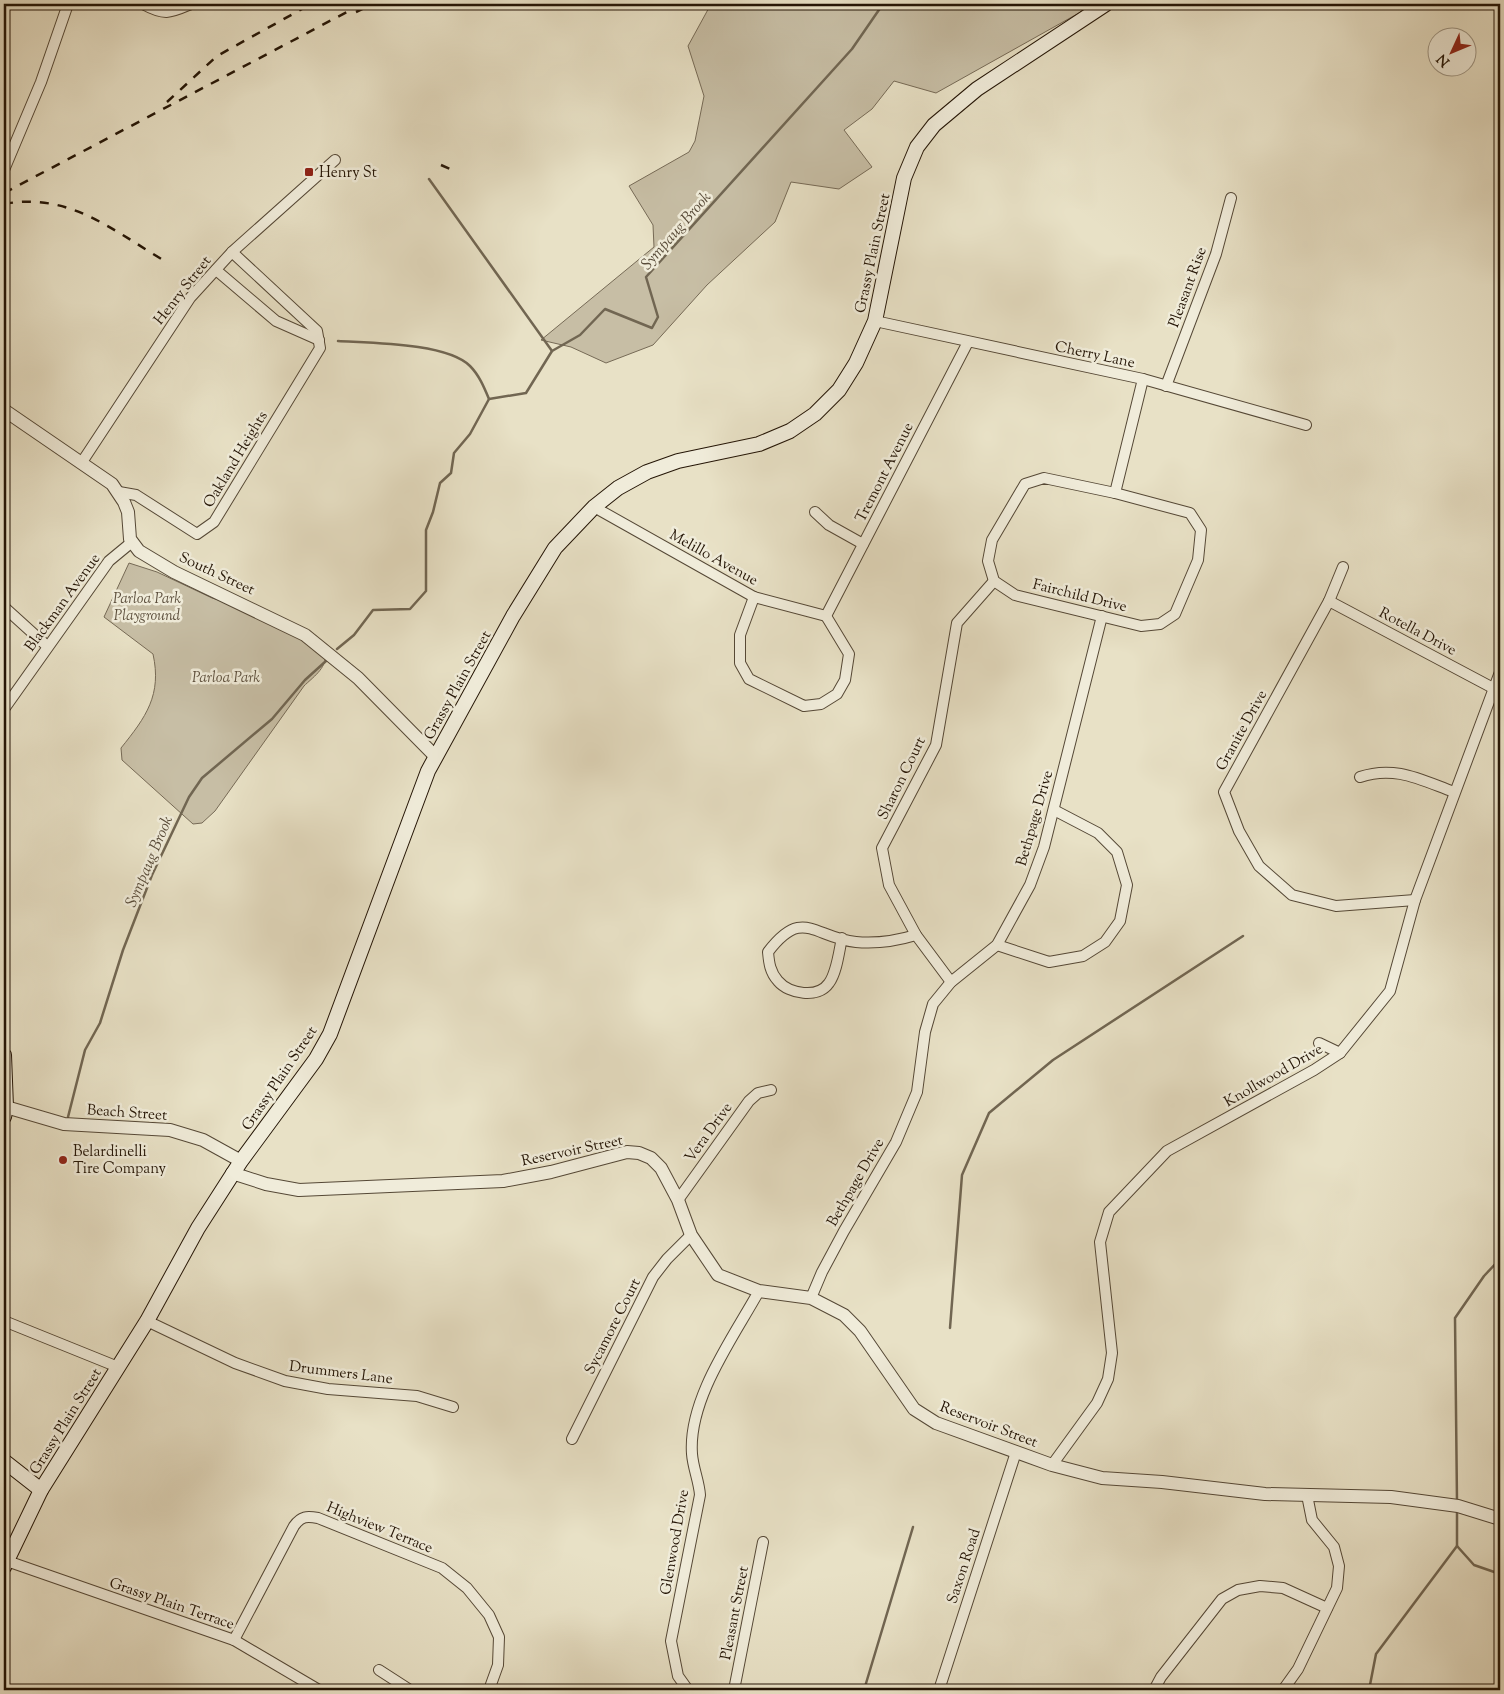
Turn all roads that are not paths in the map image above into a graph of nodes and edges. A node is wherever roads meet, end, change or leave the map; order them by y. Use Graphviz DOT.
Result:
graph roads {
  1 [pos="68,4"];
  2 [pos="144,4"];
  3 [pos="191,4"];
  4 [pos="1106,4"];
  5 [pos="334,160"];
  6 [pos="4,170"];
  7 [pos="1230,198"];
  8 [pos="232,252"];
  9 [pos="216,270"];
  10 [pos="875,321"];
  11 [pos="319,340"];
  12 [pos="968,342"];
  13 [pos="1143,379"];
  14 [pos="1166,386"];
  15 [pos="4,410"];
  16 [pos="1306,425"];
  17 [pos="82,462"];
  18 [pos="119,492"];
  19 [pos="1115,493"];
  20 [pos="594,507"];
  21 [pos="816,512"];
  22 [pos="132,542"];
  23 [pos="863,544"];
  24 [pos="1343,567"];
  25 [pos="994,581"];
  26 [pos="754,597"];
  27 [pos="1329,601"];
  28 [pos="4,607"];
  29 [pos="826,616"];
  30 [pos="1102,616"];
  31 [pos="47,646"];
  32 [pos="1500,672"];
  33 [pos="1493,688"];
  34 [pos="4,709"];
  35 [pos="436,757"];
  36 [pos="1360,777"];
  37 [pos="1454,792"];
  38 [pos="1054,810"];
  39 [pos="1415,900"];
  40 [pos="916,936"];
  41 [pos="842,938"];
  42 [pos="997,945"];
  43 [pos="951,982"];
  44 [pos="1319,1043"];
  45 [pos="1340,1053"];
  46 [pos="4,1055"];
  47 [pos="771,1090"];
  48 [pos="5,1112"];
  49 [pos="236,1167"];
  50 [pos="678,1200"];
  51 [pos="691,1235"];
  52 [pos="759,1291"];
  53 [pos="811,1298"];
  54 [pos="4,1321"];
  55 [pos="147,1321"];
  56 [pos="118,1367"];
  57 [pos="453,1407"];
  58 [pos="572,1439"];
  59 [pos="1016,1452"];
  60 [pos="4,1461"];
  61 [pos="1052,1465"];
  62 [pos="41,1490"];
  63 [pos="1308,1495"];
  64 [pos="1500,1519"];
  65 [pos="763,1542"];
  66 [pos="5,1564"];
  67 [pos="1327,1608"];
  68 [pos="234,1640"];
  69 [pos="379,1670"];
  70 [pos="318,1690"];
  71 [pos="410,1690"];
  72 [pos="489,1690"];
  73 [pos="688,1690"];
  74 [pos="734,1690"];
  75 [pos="939,1690"];
  76 [pos="1154,1690"];
  77 [pos="1283,1690"];
  1 -- 6 [label="street"];
  2 -- 3 [label="street"];
  4 -- 10 [label="main road, Grassy Plain Street"];
  5 -- 8 [label="street, Henry Street"];
  7 -- 14 [label="street, Pleasant Rise"];
  8 -- 9 [label="street, Henry Street"];
  8 -- 11 [label="street"];
  9 -- 11 [label="street"];
  9 -- 17 [label="street, Henry Street"];
  10 -- 12 [label="street, Cherry Lane"];
  10 -- 20 [label="main road, Grassy Plain Street"];
  11 -- 18 [label="street, Oakland Heights"];
  12 -- 13 [label="street, Cherry Lane"];
  12 -- 23 [label="street, Tremont Avenue"];
  13 -- 14 [label="street, Cherry Lane"];
  13 -- 19 [label="street"];
  14 -- 16 [label="street, Cherry Lane"];
  15 -- 17 [label="street"];
  17 -- 18 [label="street"];
  18 -- 22 [label="street"];
  19 -- 25 [label="street, Fairchild Drive"];
  19 -- 30 [label="street, Fairchild Drive"];
  20 -- 26 [label="street, Melillo Avenue"];
  20 -- 35 [label="main road, Grassy Plain Street"];
  21 -- 23 [label="street"];
  22 -- 31 [label="street, Blackman Avenue"];
  22 -- 35 [label="street, South Street"];
  23 -- 29 [label="street, Tremont Avenue"];
  24 -- 27 [label="street, Granite Drive"];
  25 -- 30 [label="street, Fairchild Drive"];
  25 -- 40 [label="street, Sharon Court"];
  26 -- 29 [label="street, Melillo Avenue"];
  26 -- 29 [label="street"];
  27 -- 33 [label="street, Rotella Drive"];
  27 -- 39 [label="street, Granite Drive"];
  28 -- 31 [label="street"];
  30 -- 38 [label="street, Bethpage Drive"];
  31 -- 34 [label="street, Blackman Avenue"];
  32 -- 33 [label="street, Knollwood Drive"];
  33 -- 37 [label="street, Knollwood Drive"];
  35 -- 49 [label="main road, Grassy Plain Street"];
  36 -- 37 [label="street"];
  37 -- 39 [label="street, Knollwood Drive"];
  38 -- 42 [label="street, Bethpage Drive"];
  38 -- 42 [label="street"];
  39 -- 45 [label="street, Knollwood Drive"];
  40 -- 41 [label="street"];
  40 -- 43 [label="street, Sharon Court"];
  41 -- 41 [label="street"];
  42 -- 43 [label="street, Bethpage Drive"];
  43 -- 53 [label="street, Bethpage Drive"];
  44 -- 45 [label="street"];
  45 -- 61 [label="street, Knollwood Drive"];
  46 -- 48 [label="main road"];
  47 -- 50 [label="street, Vera Drive"];
  48 -- 49 [label="street, Beach Street"];
  49 -- 50 [label="street, Reservoir Street"];
  49 -- 55 [label="main road, Grassy Plain Street"];
  50 -- 51 [label="street, Reservoir Street"];
  51 -- 52 [label="street, Reservoir Street"];
  51 -- 58 [label="street, Sycamore Court"];
  52 -- 53 [label="street, Reservoir Street"];
  52 -- 73 [label="street, Glenwood Drive"];
  53 -- 59 [label="street, Reservoir Street"];
  54 -- 56 [label="street"];
  55 -- 56 [label="main road, Grassy Plain Street"];
  55 -- 57 [label="street, Drummers Lane"];
  56 -- 62 [label="main road, Grassy Plain Street"];
  59 -- 61 [label="street, Reservoir Street"];
  59 -- 75 [label="street, Saxon Road"];
  60 -- 62 [label="main road"];
  61 -- 63 [label="street, Reservoir Street"];
  62 -- 66 [label="main road, Grassy Plain Street"];
  63 -- 64 [label="street, Reservoir Street"];
  63 -- 67 [label="street"];
  65 -- 74 [label="street, Pleasant Street"];
  66 -- 68 [label="street, Grassy Plain Terrace"];
  67 -- 76 [label="street"];
  67 -- 77 [label="street"];
  68 -- 70 [label="street, Grassy Plain Terrace"];
  68 -- 72 [label="street, Highview Terrace"];
  69 -- 71 [label="street"];
}
